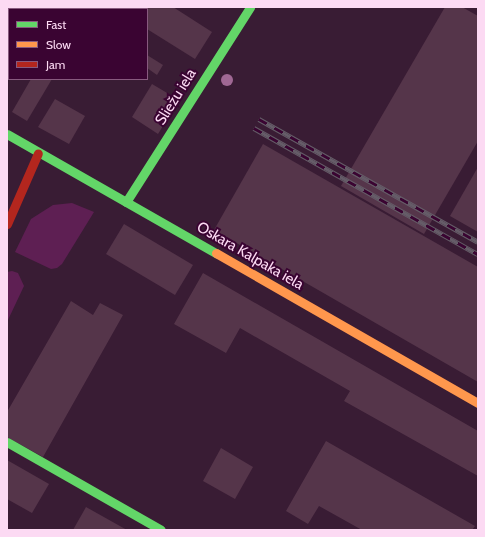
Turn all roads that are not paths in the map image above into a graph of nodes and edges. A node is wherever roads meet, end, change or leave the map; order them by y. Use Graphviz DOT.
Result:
graph roads {
  1 [pos="250,7"];
  2 [pos="7,134"];
  3 [pos="38,153"];
  4 [pos="126,202"];
  5 [pos="7,224"];
  6 [pos="478,403"];
  7 [pos="7,442"];
  8 [pos="161,530"];
  1 -- 4 [label="main road, Sliežu iela"];
  2 -- 3 [label="main road, Oskara Kalpaka iela"];
  3 -- 4 [label="main road, Oskara Kalpaka iela"];
  3 -- 5 [label="main road"];
  4 -- 6 [label="main road, Oskara Kalpaka iela"];
  7 -- 8 [label="main road"];
}
